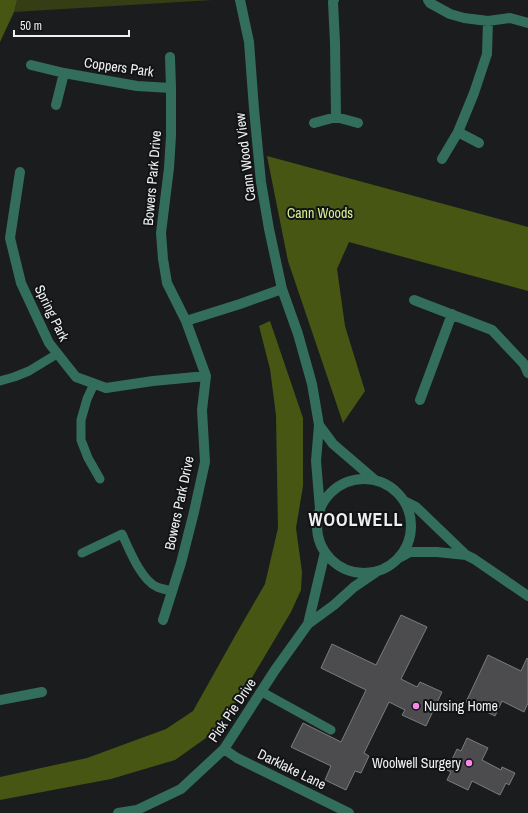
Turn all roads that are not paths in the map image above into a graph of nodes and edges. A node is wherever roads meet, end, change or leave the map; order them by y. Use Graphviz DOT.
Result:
graph roads {
  1 [pos="240,0"];
  2 [pos="334,0"];
  3 [pos="428,0"];
  4 [pos="488,21"];
  5 [pos="528,23"];
  6 [pos="170,57"];
  7 [pos="31,65"];
  8 [pos="64,73"];
  9 [pos="171,88"];
  10 [pos="56,105"];
  11 [pos="336,117"];
  12 [pos="314,123"];
  13 [pos="358,123"];
  14 [pos="458,132"];
  15 [pos="479,143"];
  16 [pos="442,159"];
  17 [pos="20,172"];
  18 [pos="282,289"];
  19 [pos="414,300"];
  20 [pos="452,314"];
  21 [pos="186,321"];
  22 [pos="57,354"];
  23 [pos="527,366"];
  24 [pos="206,376"];
  25 [pos="0,381"];
  26 [pos="94,384"];
  27 [pos="420,400"];
  28 [pos="319,425"];
  29 [pos="100,480"];
  30 [pos="375,480"];
  31 [pos="404,501"];
  32 [pos="320,509"];
  33 [pos="325,552"];
  34 [pos="82,553"];
  35 [pos="466,556"];
  36 [pos="401,557"];
  37 [pos="376,572"];
  38 [pos="172,591"];
  39 [pos="528,596"];
  40 [pos="163,620"];
  41 [pos="308,624"];
  42 [pos="42,692"];
  43 [pos="262,692"];
  44 [pos="0,700"];
  45 [pos="331,730"];
  46 [pos="224,749"];
  47 [pos="118,813"];
  48 [pos="349,813"];
  1 -- 18 [label="street, Cann Wood View"];
  2 -- 11 [label="street"];
  3 -- 4 [label="street"];
  4 -- 5 [label="street"];
  4 -- 14 [label="street"];
  6 -- 9 [label="street, Bowers Park Drive"];
  7 -- 8 [label="street, Coppers Park"];
  8 -- 9 [label="street, Coppers Park"];
  8 -- 10 [label="street, Coppers Park"];
  9 -- 21 [label="street, Bowers Park Drive"];
  11 -- 12 [label="street"];
  11 -- 13 [label="street"];
  14 -- 15 [label="street"];
  14 -- 16 [label="street"];
  17 -- 22 [label="street, Spring Park"];
  18 -- 21 [label="street"];
  18 -- 28 [label="street, Cann Wood View"];
  19 -- 20 [label="street"];
  20 -- 23 [label="street"];
  20 -- 27 [label="street"];
  21 -- 24 [label="street, Bowers Park Drive"];
  22 -- 25 [label="lane"];
  22 -- 26 [label="street, Spring Park"];
  24 -- 26 [label="street, Spring Park"];
  24 -- 38 [label="street, Bowers Park Drive"];
  26 -- 29 [label="lane"];
  28 -- 30 [label="street, Cann Wood View"];
  28 -- 32 [label="street, Cann Wood View"];
  30 -- 31 [label="street"];
  30 -- 32 [label="street"];
  31 -- 35 [label="street"];
  31 -- 36 [label="street"];
  32 -- 33 [label="street"];
  33 -- 37 [label="street"];
  33 -- 41 [label="street, Pick Pie Drive"];
  34 -- 38 [label="lane"];
  35 -- 36 [label="street"];
  35 -- 39 [label="street"];
  36 -- 37 [label="street"];
  37 -- 41 [label="street, Pick Pie Drive"];
  38 -- 40 [label="street, Bowers Park Drive"];
  41 -- 43 [label="street, Pick Pie Drive"];
  42 -- 44 [label="street"];
  43 -- 45 [label="lane"];
  43 -- 46 [label="street, Pick Pie Drive"];
  46 -- 47 [label="street, Pick Pie Drive"];
  46 -- 48 [label="street, Darklake Lane"];
}
